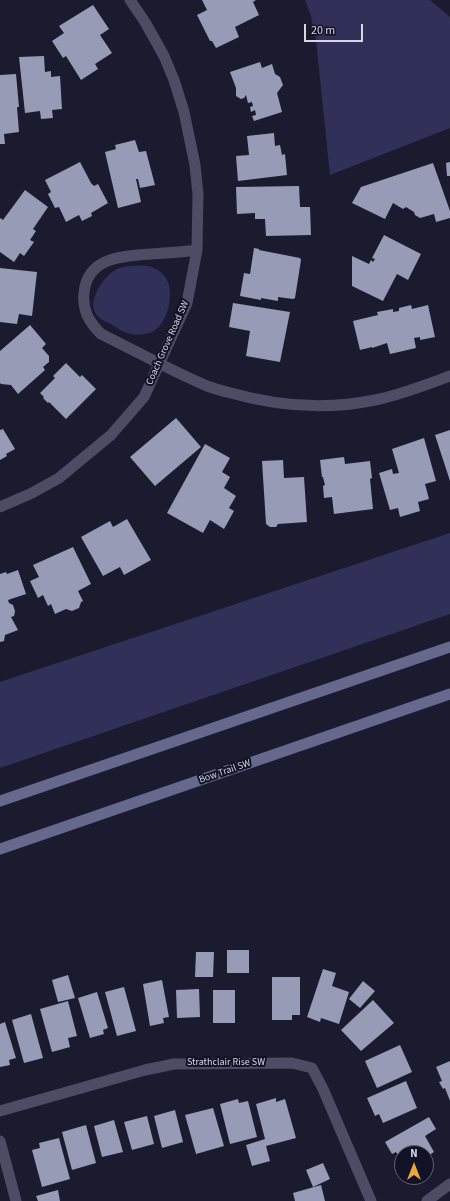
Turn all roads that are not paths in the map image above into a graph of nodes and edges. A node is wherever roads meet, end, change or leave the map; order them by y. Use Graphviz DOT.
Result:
graph roads {
  1 [pos="130,0"];
  2 [pos="197,250"];
  3 [pos="160,363"];
  4 [pos="450,376"];
  5 [pos="0,507"];
  6 [pos="450,647"];
  7 [pos="450,694"];
  8 [pos="0,801"];
  9 [pos="0,849"];
  10 [pos="0,1111"];
  11 [pos="0,1141"];
  12 [pos="450,1184"];
  13 [pos="16,1201"];
  14 [pos="371,1201"];
  15 [pos="427,1201"];
  1 -- 2 [label="street, Coach Grove Road SW"];
  2 -- 3 [label="street, Coach Grove Road SW"];
  2 -- 3 [label="street"];
  3 -- 4 [label="street"];
  3 -- 5 [label="street, Coach Grove Road SW"];
  6 -- 8 [label="main road"];
  7 -- 9 [label="main road, Bow Trail SW"];
  10 -- 14 [label="street, Strathclair Rise SW"];
  11 -- 13 [label="street"];
  12 -- 15 [label="street"];
}
